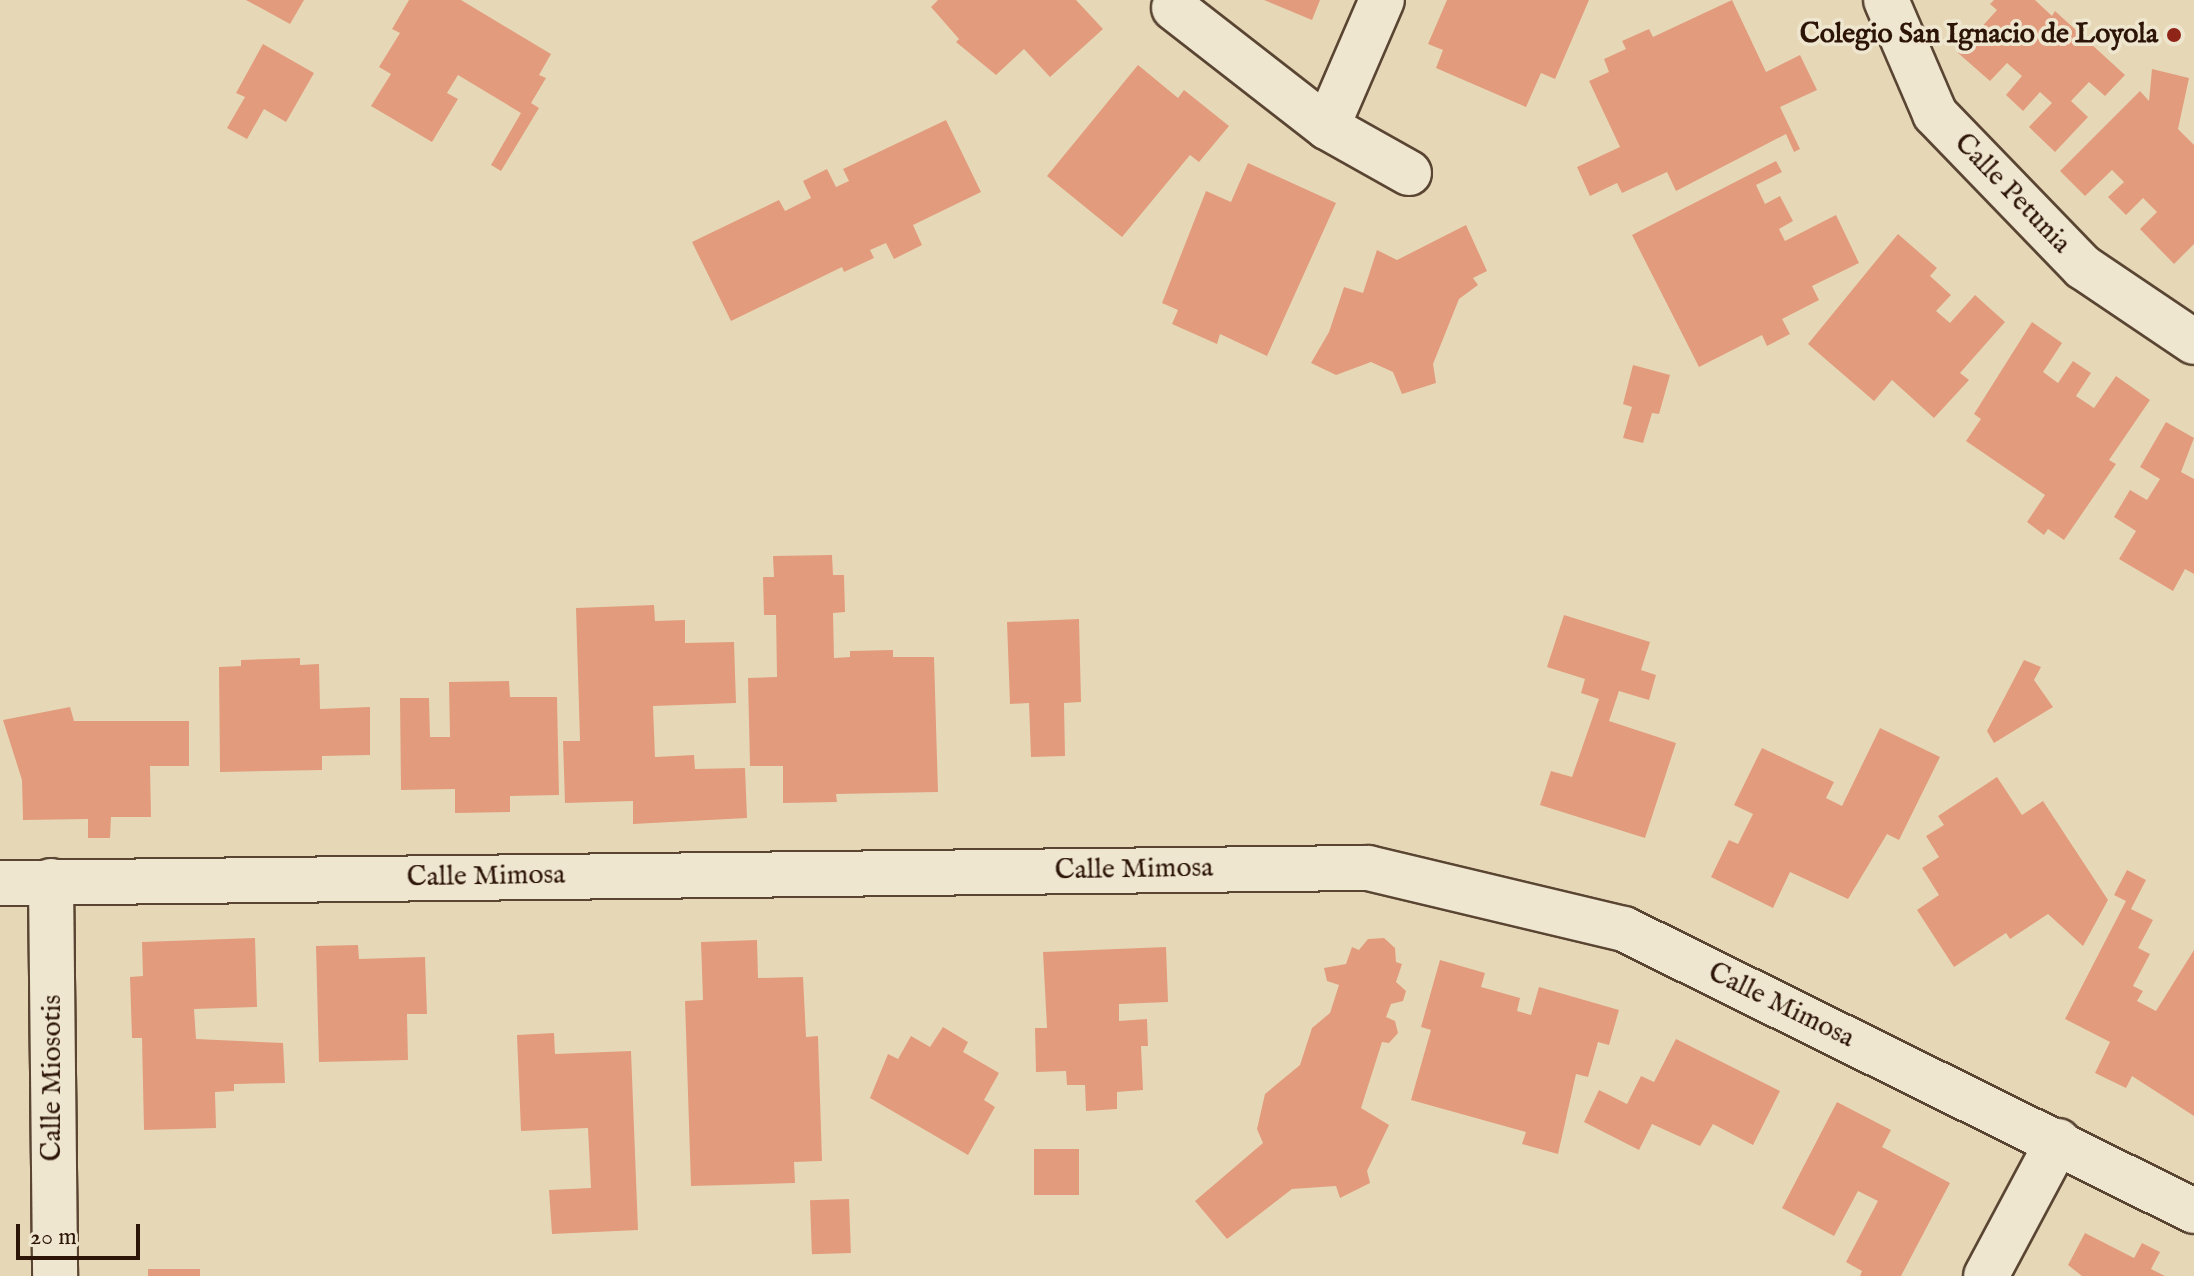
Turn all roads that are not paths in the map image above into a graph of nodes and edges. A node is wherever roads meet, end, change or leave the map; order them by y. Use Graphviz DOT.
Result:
graph roads {
  1 [pos="1382,0"];
  2 [pos="1886,0"];
  3 [pos="1174,8"];
  4 [pos="1327,127"];
  5 [pos="1409,173"];
  6 [pos="2194,342"];
  7 [pos="51,881"];
  8 [pos="0,883"];
  9 [pos="2058,1141"];
  10 [pos="2194,1211"];
  11 [pos="55,1276"];
  12 [pos="1986,1276"];
  1 -- 4 [label="street"];
  2 -- 6 [label="street, Calle Petunia"];
  3 -- 4 [label="street"];
  4 -- 5 [label="street"];
  7 -- 8 [label="street, Calle Mimosa"];
  7 -- 9 [label="street, Calle Mimosa"];
  7 -- 11 [label="street, Calle Miosotis"];
  9 -- 10 [label="street, Calle Mimosa"];
  9 -- 12 [label="street"];
}
